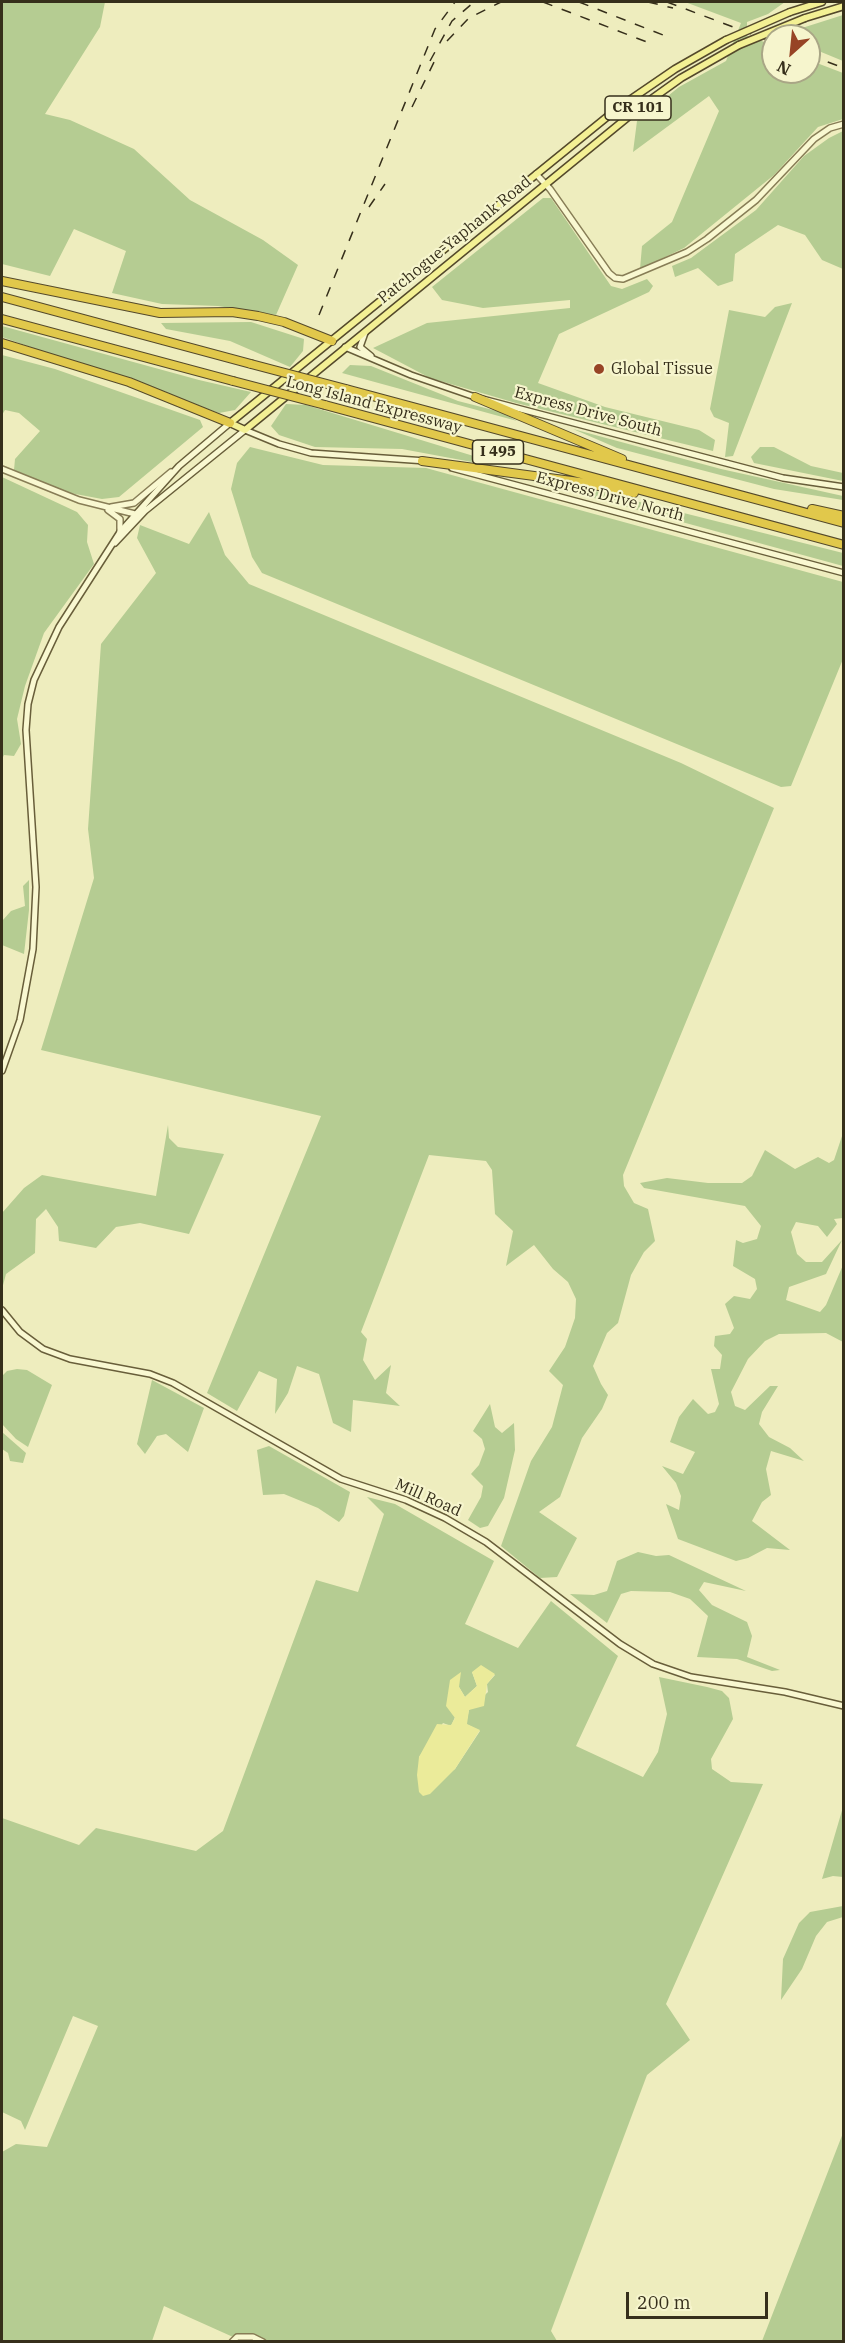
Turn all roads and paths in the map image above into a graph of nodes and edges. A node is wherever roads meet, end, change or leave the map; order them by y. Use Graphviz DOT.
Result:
graph roads {
  1 [pos="822,2"];
  2 [pos="843,6"];
  3 [pos="843,124"];
  4 [pos="536,174"];
  5 [pos="546,184"];
  6 [pos="2,281"];
  7 [pos="2,297"];
  8 [pos="2,319"];
  9 [pos="368,329"];
  10 [pos="332,341"];
  11 [pos="2,343"];
  12 [pos="345,347"];
  13 [pos="380,362"];
  14 [pos="475,397"];
  15 [pos="230,423"];
  16 [pos="245,430"];
  17 [pos="422,460"];
  18 [pos="179,466"];
  19 [pos="2,469"];
  20 [pos="653,472"];
  21 [pos="843,487"];
  22 [pos="671,498"];
  23 [pos="760,501"];
  24 [pos="104,507"];
  25 [pos="137,515"];
  26 [pos="843,516"];
  27 [pos="843,523"];
  28 [pos="120,532"];
  29 [pos="115,543"];
  30 [pos="843,544"];
  31 [pos="843,573"];
  32 [pos="2,1071"];
  33 [pos="2,1310"];
  34 [pos="843,1706"];
  35 [pos="232,2342"];
  36 [pos="263,2342"];
  1 -- 4 [label="main road, Patchogue-Yaphank Road / CR 101, bridge"];
  2 -- 5 [label="main road, Patchogue-Yaphank Road / CR 101, bridge"];
  3 -- 5 [label="main road"];
  4 -- 5 [label="main road"];
  4 -- 10 [label="main road, Patchogue-Yaphank Road / CR 101"];
  5 -- 9 [label="main road, Patchogue-Yaphank Road / CR 101"];
  6 -- 10 [label="highway"];
  7 -- 20 [label="highway, Long Island Expressway / I 495, bridge"];
  8 -- 22 [label="highway, Long Island Expressway / I 495, bridge"];
  9 -- 12 [label="main road, Patchogue-Yaphank Road / CR 101"];
  9 -- 13 [label="main road"];
  10 -- 12 [label="main road, Express Drive South"];
  10 -- 15 [label="main road, Patchogue-Yaphank Road / CR 101"];
  11 -- 15 [label="highway"];
  12 -- 13 [label="main road, Express Drive South"];
  12 -- 16 [label="main road, Patchogue-Yaphank Road / CR 101"];
  13 -- 14 [label="main road, Express Drive South"];
  14 -- 20 [label="highway"];
  14 -- 21 [label="main road, Express Drive South"];
  15 -- 16 [label="main road, Express Drive North"];
  15 -- 18 [label="main road, Patchogue-Yaphank Road / CR 101"];
  16 -- 17 [label="main road, Express Drive North"];
  16 -- 25 [label="main road, Patchogue-Yaphank Road / CR 101"];
  17 -- 22 [label="highway"];
  17 -- 31 [label="main road, Express Drive North"];
  18 -- 24 [label="main road"];
  18 -- 25 [label="main road, Patchogue-Yaphank Road / CR 101"];
  19 -- 24 [label="main road"];
  20 -- 23 [label="highway, Long Island Expressway / I 495"];
  22 -- 30 [label="highway, Long Island Expressway / I 495"];
  23 -- 26 [label="highway"];
  23 -- 27 [label="highway, Long Island Expressway / I 495"];
  24 -- 25 [label="main road"];
  24 -- 28 [label="main road"];
  25 -- 28 [label="main road, Patchogue-Yaphank Road"];
  25 -- 29 [label="main road, Patchogue-Yaphank Road"];
  28 -- 29 [label="main road, Patchogue-Yaphank Road"];
  29 -- 32 [label="main road, Patchogue-Yaphank Road"];
  33 -- 34 [label="main road, Mill Road"];
  35 -- 36 [label="main road"];
}
